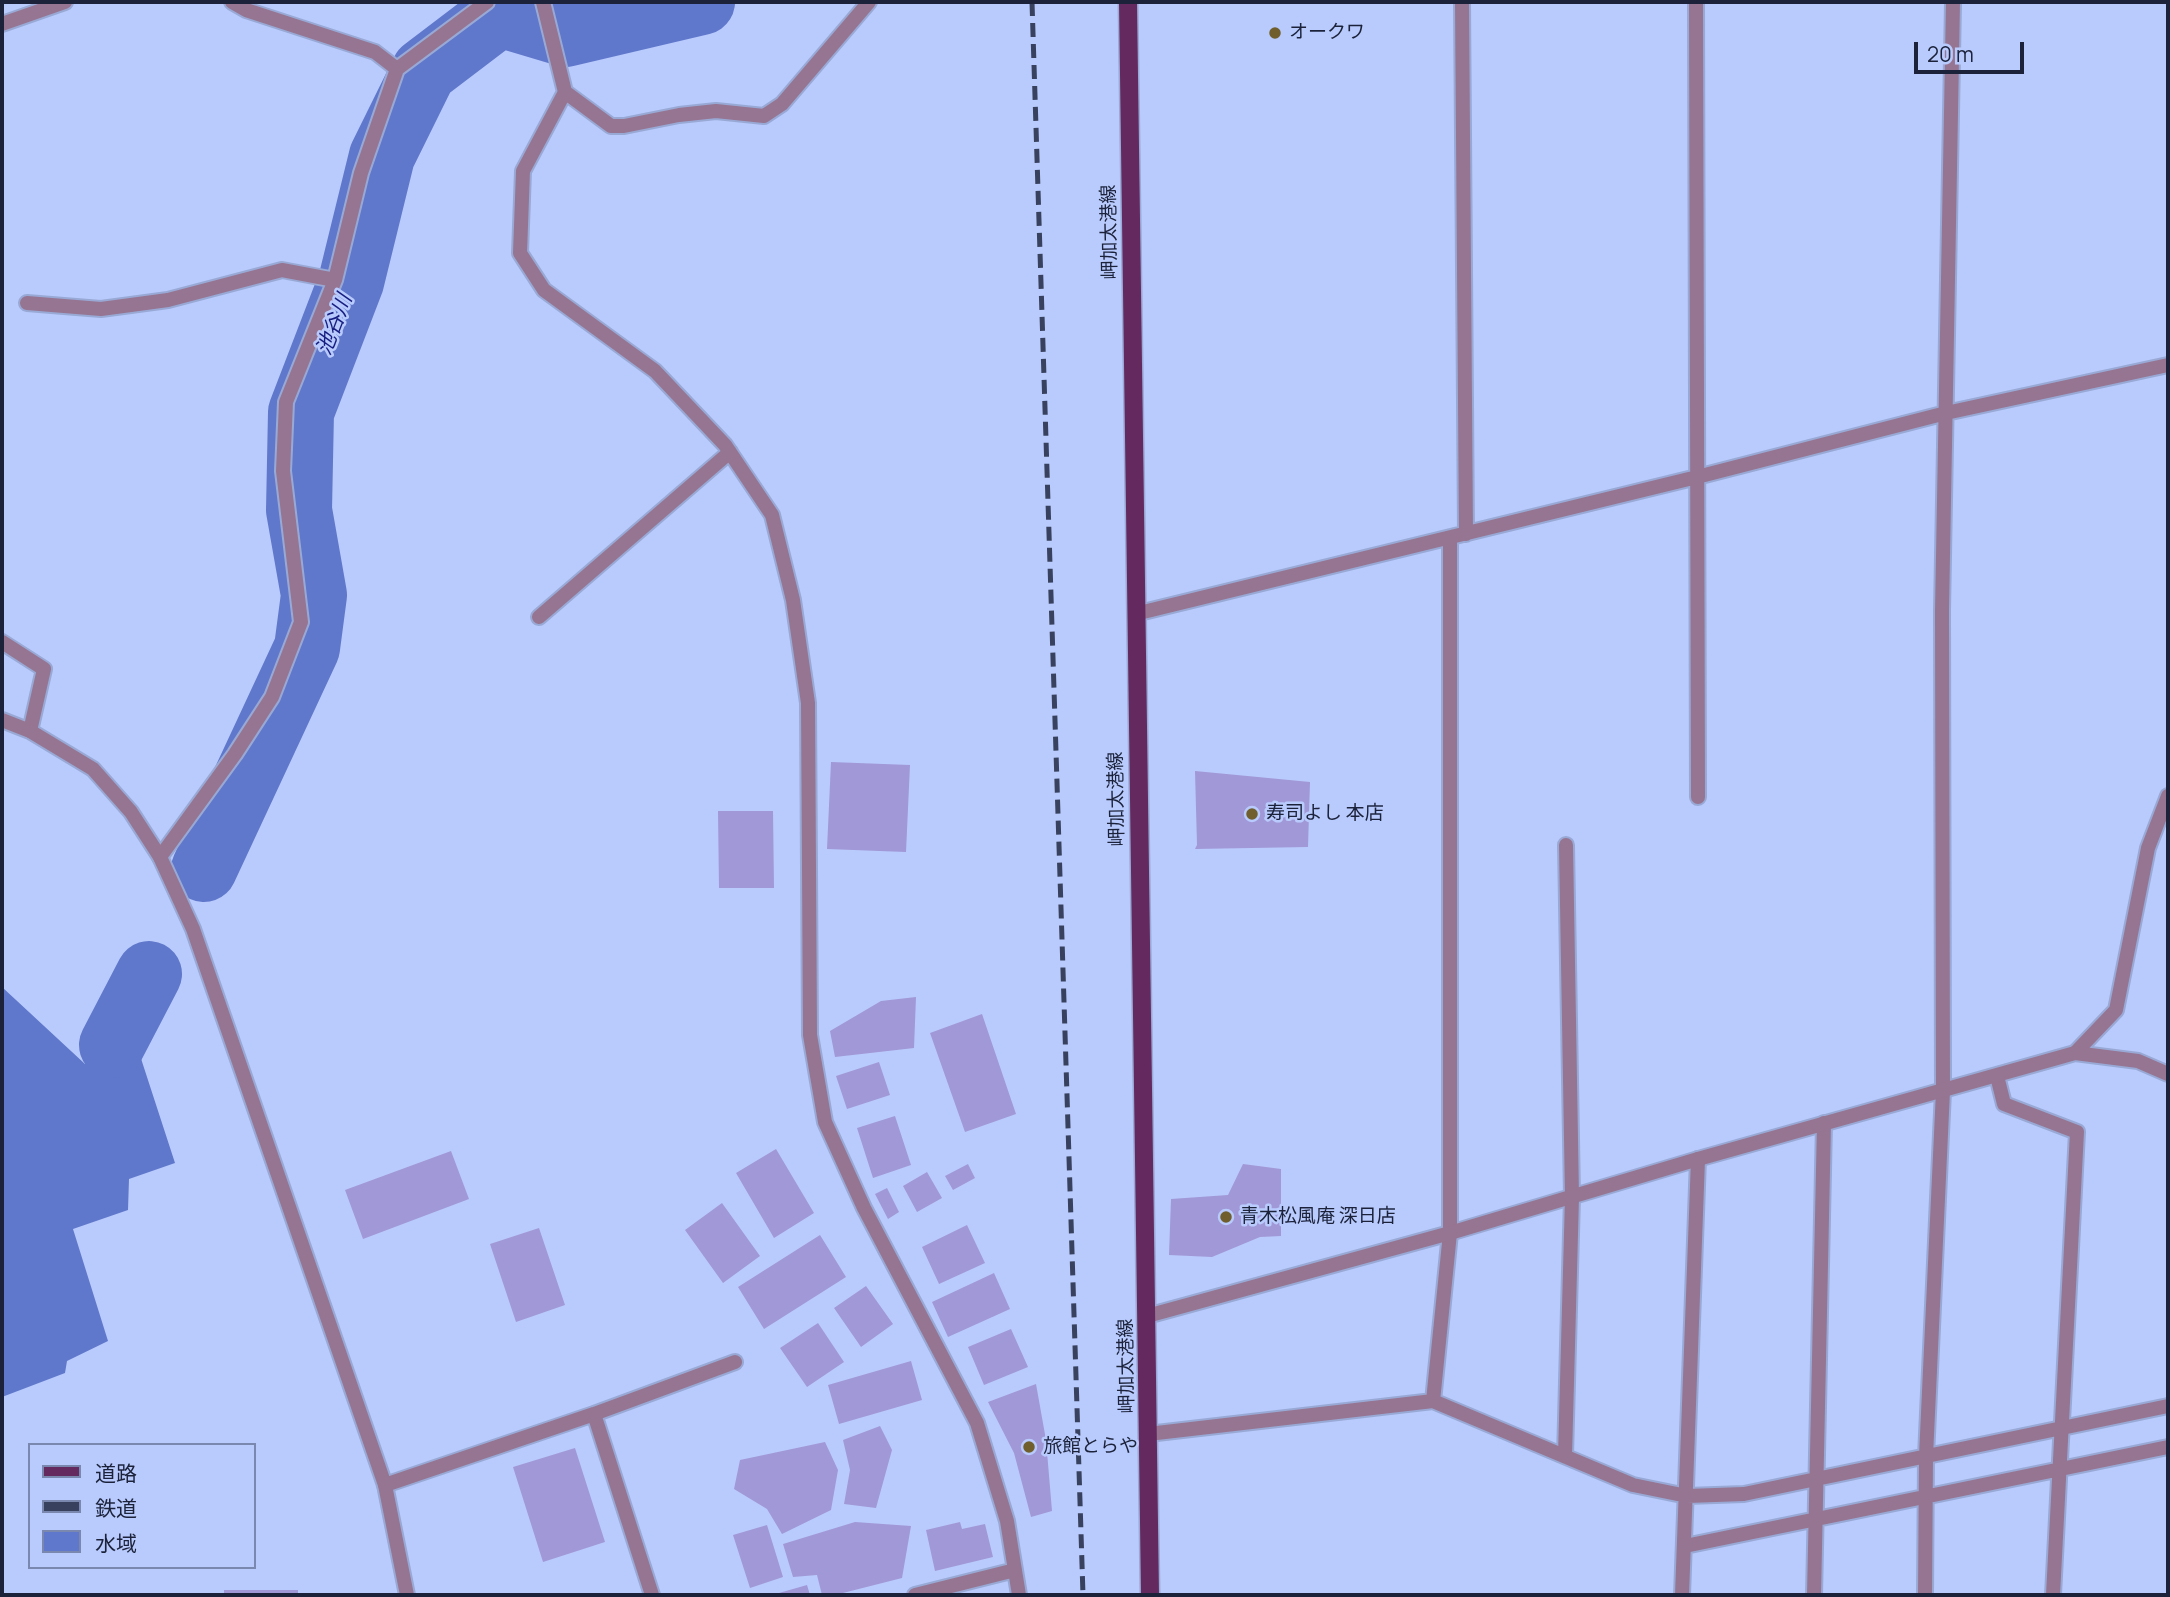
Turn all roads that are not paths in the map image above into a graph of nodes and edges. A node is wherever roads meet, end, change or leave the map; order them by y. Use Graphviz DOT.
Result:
graph roads {
  1 [pos="65,2"];
  2 [pos="232,2"];
  3 [pos="487,2"];
  4 [pos="869,2"];
  5 [pos="1128,2"];
  6 [pos="1462,2"];
  7 [pos="1696,2"];
  8 [pos="1953,2"];
  9 [pos="545,9"];
  10 [pos="2,24"];
  11 [pos="397,69"];
  12 [pos="565,92"];
  13 [pos="335,280"];
  14 [pos="27,303"];
  15 [pos="2168,365"];
  16 [pos="1946,413"];
  17 [pos="730,452"];
  18 [pos="1697,477"];
  19 [pos="1466,534"];
  20 [pos="1450,538"];
  21 [pos="1135,614"];
  22 [pos="539,617"];
  23 [pos="2,642"];
  24 [pos="2,720"];
  25 [pos="30,731"];
  26 [pos="2168,796"];
  27 [pos="1698,797"];
  28 [pos="1566,845"];
  29 [pos="160,857"];
  30 [pos="2075,1053"];
  31 [pos="2168,1074"];
  32 [pos="1997,1076"];
  33 [pos="1943,1091"];
  34 [pos="1824,1123"];
  35 [pos="1698,1159"];
  36 [pos="1572,1196"];
  37 [pos="1450,1233"];
  38 [pos="1147,1316"];
  39 [pos="735,1362"];
  40 [pos="1433,1401"];
  41 [pos="2168,1406"];
  42 [pos="594,1414"];
  43 [pos="2062,1428"];
  44 [pos="1148,1434"];
  45 [pos="2168,1447"];
  46 [pos="1565,1456"];
  47 [pos="1926,1456"];
  48 [pos="2059,1469"];
  49 [pos="1816,1479"];
  50 [pos="385,1485"];
  51 [pos="1687,1496"];
  52 [pos="1925,1497"];
  53 [pos="1815,1520"];
  54 [pos="1685,1546"];
  55 [pos="1015,1570"];
  56 [pos="407,1595"];
  57 [pos="652,1595"];
  58 [pos="915,1595"];
  59 [pos="1019,1595"];
  60 [pos="1150,1595"];
  61 [pos="1682,1595"];
  62 [pos="1814,1595"];
  63 [pos="1925,1595"];
  64 [pos="2053,1595"];
  1 -- 10 [label="street"];
  2 -- 11 [label="street"];
  3 -- 11 [label="street"];
  4 -- 12 [label="street"];
  5 -- 21 [label="main road, 岬加太港線"];
  6 -- 19 [label="street"];
  7 -- 18 [label="street"];
  8 -- 16 [label="street"];
  9 -- 12 [label="street"];
  11 -- 13 [label="street"];
  12 -- 17 [label="street"];
  13 -- 14 [label="street"];
  13 -- 29 [label="street"];
  15 -- 16 [label="street"];
  16 -- 18 [label="street"];
  16 -- 33 [label="street"];
  17 -- 22 [label="street"];
  17 -- 55 [label="street"];
  18 -- 19 [label="street"];
  18 -- 27 [label="street"];
  19 -- 20 [label="street"];
  20 -- 21 [label="street"];
  20 -- 37 [label="street"];
  21 -- 38 [label="main road, 岬加太港線"];
  23 -- 25 [label="street"];
  24 -- 25 [label="street"];
  25 -- 29 [label="street"];
  26 -- 30 [label="street"];
  28 -- 36 [label="street"];
  29 -- 50 [label="street"];
  30 -- 31 [label="street"];
  30 -- 32 [label="street"];
  32 -- 33 [label="street"];
  32 -- 43 [label="street"];
  33 -- 34 [label="street"];
  33 -- 47 [label="street"];
  34 -- 35 [label="street"];
  34 -- 49 [label="street"];
  35 -- 36 [label="street"];
  35 -- 51 [label="street"];
  36 -- 37 [label="street"];
  36 -- 46 [label="street"];
  37 -- 38 [label="street"];
  37 -- 40 [label="street"];
  38 -- 44 [label="main road, 岬加太港線"];
  39 -- 42 [label="street"];
  40 -- 44 [label="street"];
  40 -- 46 [label="street"];
  41 -- 43 [label="street"];
  42 -- 50 [label="street"];
  42 -- 57 [label="street"];
  43 -- 47 [label="street"];
  43 -- 48 [label="street"];
  44 -- 60 [label="main road, 岬加太港線"];
  45 -- 48 [label="street"];
  46 -- 51 [label="street"];
  47 -- 49 [label="street"];
  47 -- 52 [label="street"];
  48 -- 52 [label="street"];
  48 -- 64 [label="street"];
  49 -- 51 [label="street"];
  49 -- 53 [label="street"];
  50 -- 56 [label="street"];
  51 -- 54 [label="street"];
  52 -- 53 [label="street"];
  52 -- 63 [label="street"];
  53 -- 54 [label="street"];
  53 -- 62 [label="street"];
  54 -- 61 [label="street"];
  55 -- 58 [label="street"];
  55 -- 59 [label="street"];
}
